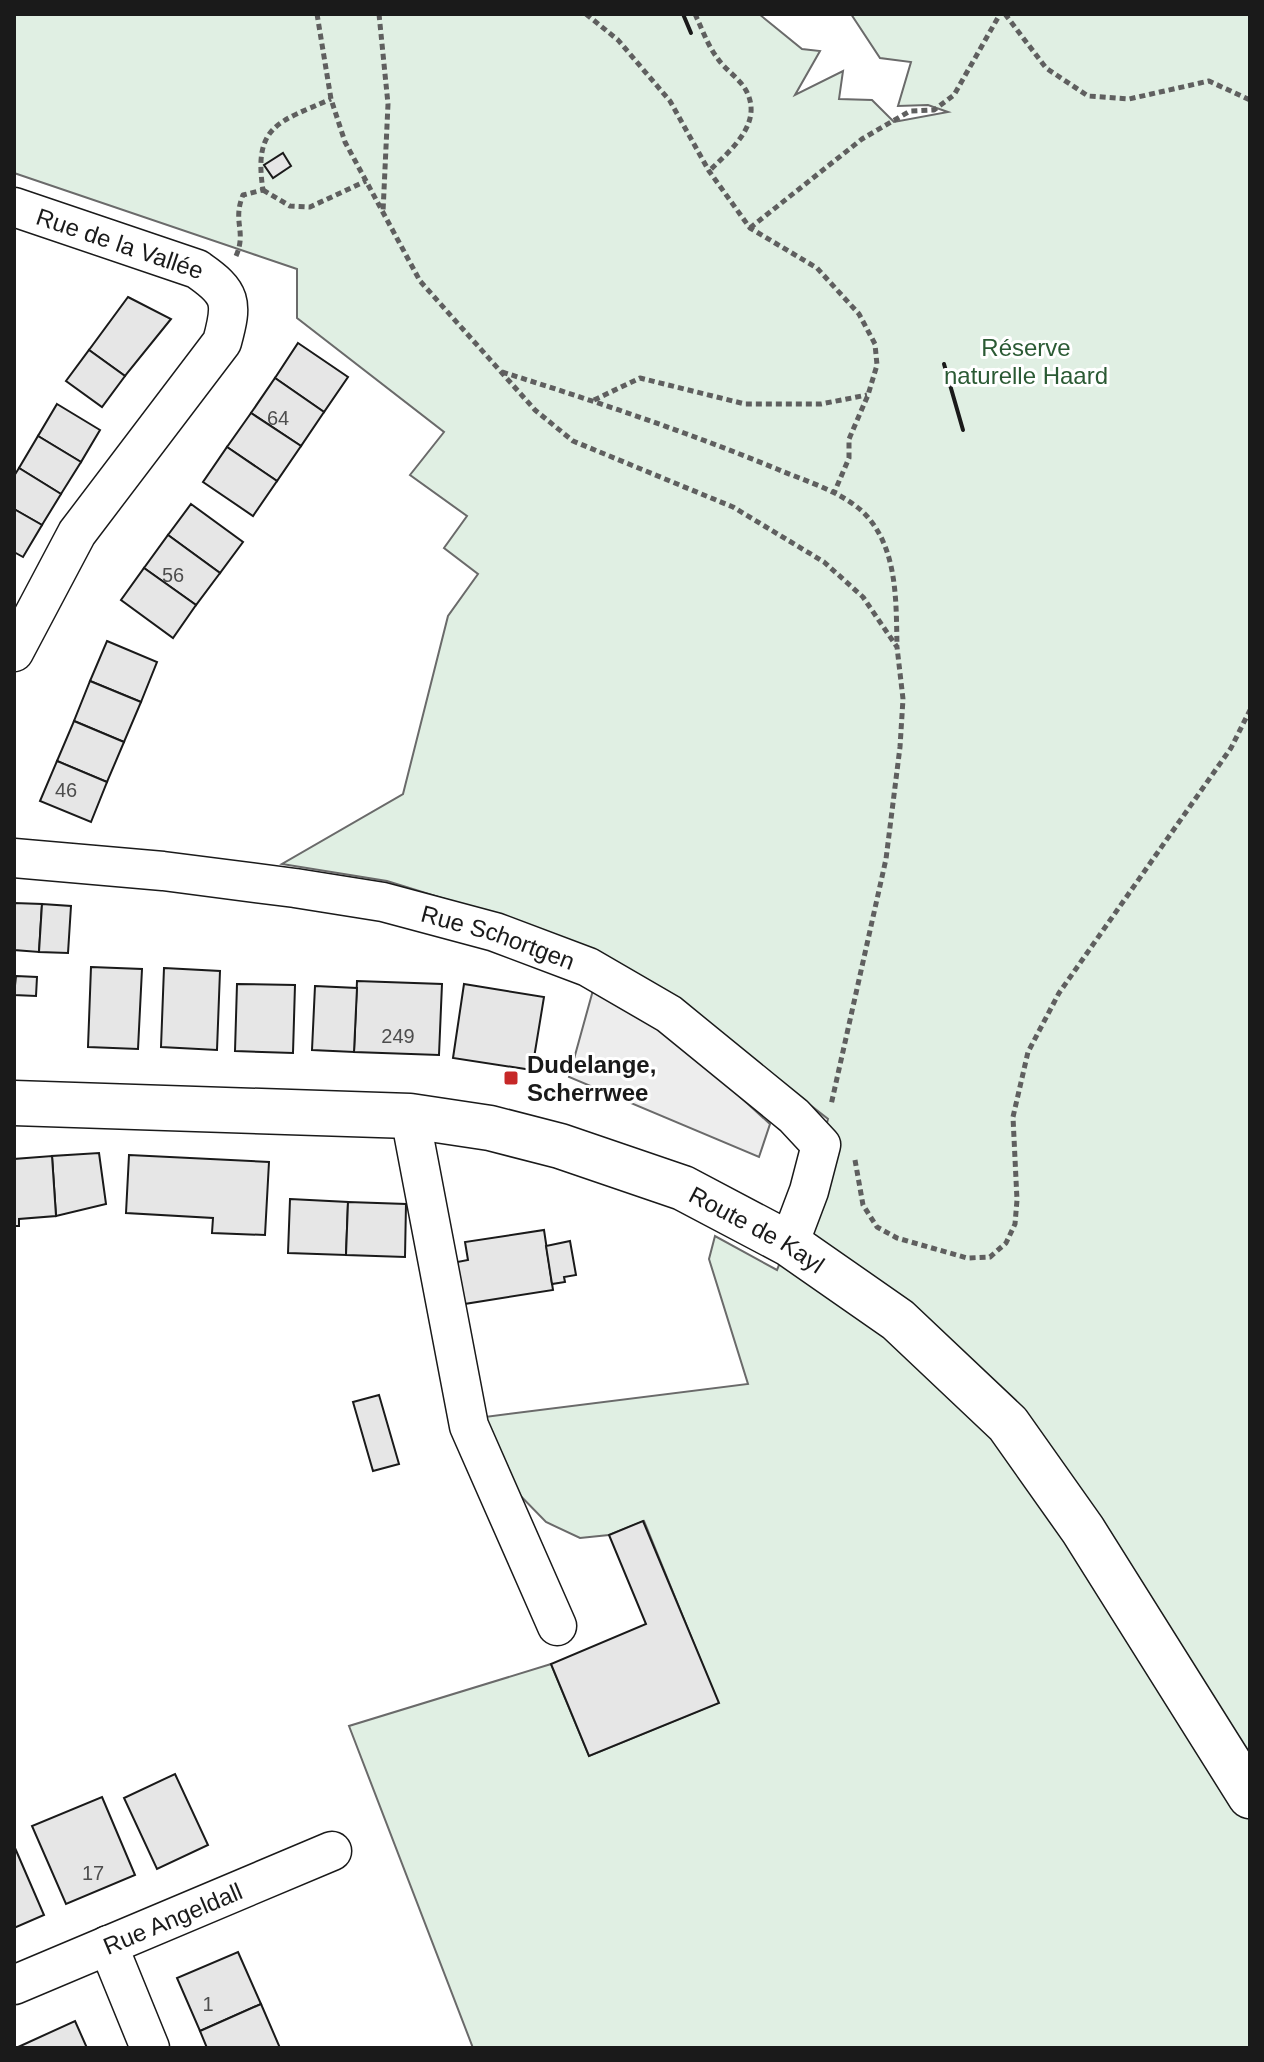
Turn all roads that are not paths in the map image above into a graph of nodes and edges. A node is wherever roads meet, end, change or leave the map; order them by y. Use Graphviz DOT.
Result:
graph roads {
  1 [pos="14,207"];
  2 [pos="14,652"];
  3 [pos="14,858"];
  4 [pos="14,1103"];
  5 [pos="410,1116"];
  6 [pos="789,1244"];
  7 [pos="557,1626"];
  8 [pos="1250,1796"];
  9 [pos="332,1851"];
  10 [pos="108,1945"];
  11 [pos="14,1985"];
  12 [pos="150,2048"];
  1 -- 2 [label="street, Rue de la Vallée"];
  3 -- 6 [label="street, Rue Schortgen"];
  4 -- 5 [label="main road, Route de Kayl"];
  5 -- 6 [label="main road, Route de Kayl"];
  5 -- 7 [label="street"];
  6 -- 8 [label="main road, Route de Kayl"];
  9 -- 10 [label="street, Rue Angeldall"];
  10 -- 11 [label="street, Rue Angeldall"];
  10 -- 12 [label="street"];
}
